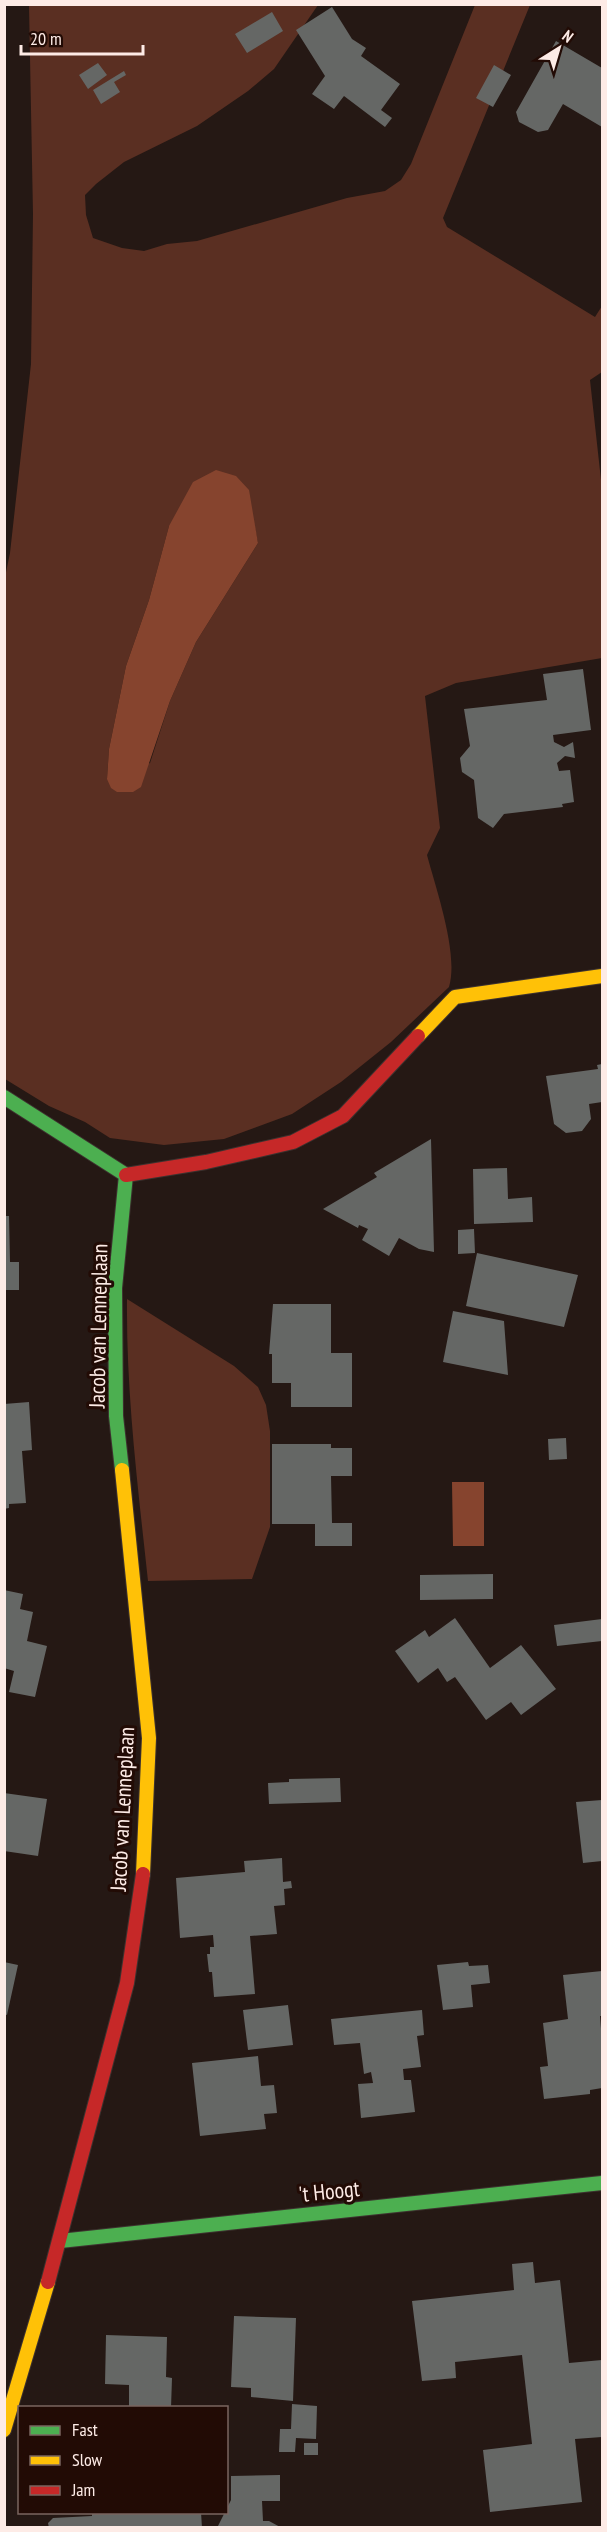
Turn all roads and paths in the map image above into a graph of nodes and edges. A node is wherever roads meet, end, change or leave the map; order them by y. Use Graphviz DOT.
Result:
graph roads {
  1 [pos="603,976"];
  2 [pos="4,1097"];
  3 [pos="126,1175"];
  4 [pos="603,2184"];
  5 [pos="60,2241"];
  6 [pos="4,2430"];
  1 -- 3 [label="street"];
  2 -- 3 [label="street"];
  3 -- 5 [label="street, Jacob van Lenneplaan"];
  4 -- 5 [label="street, 't Hoogt"];
  5 -- 6 [label="street, Jacob van Lenneplaan"];
}
